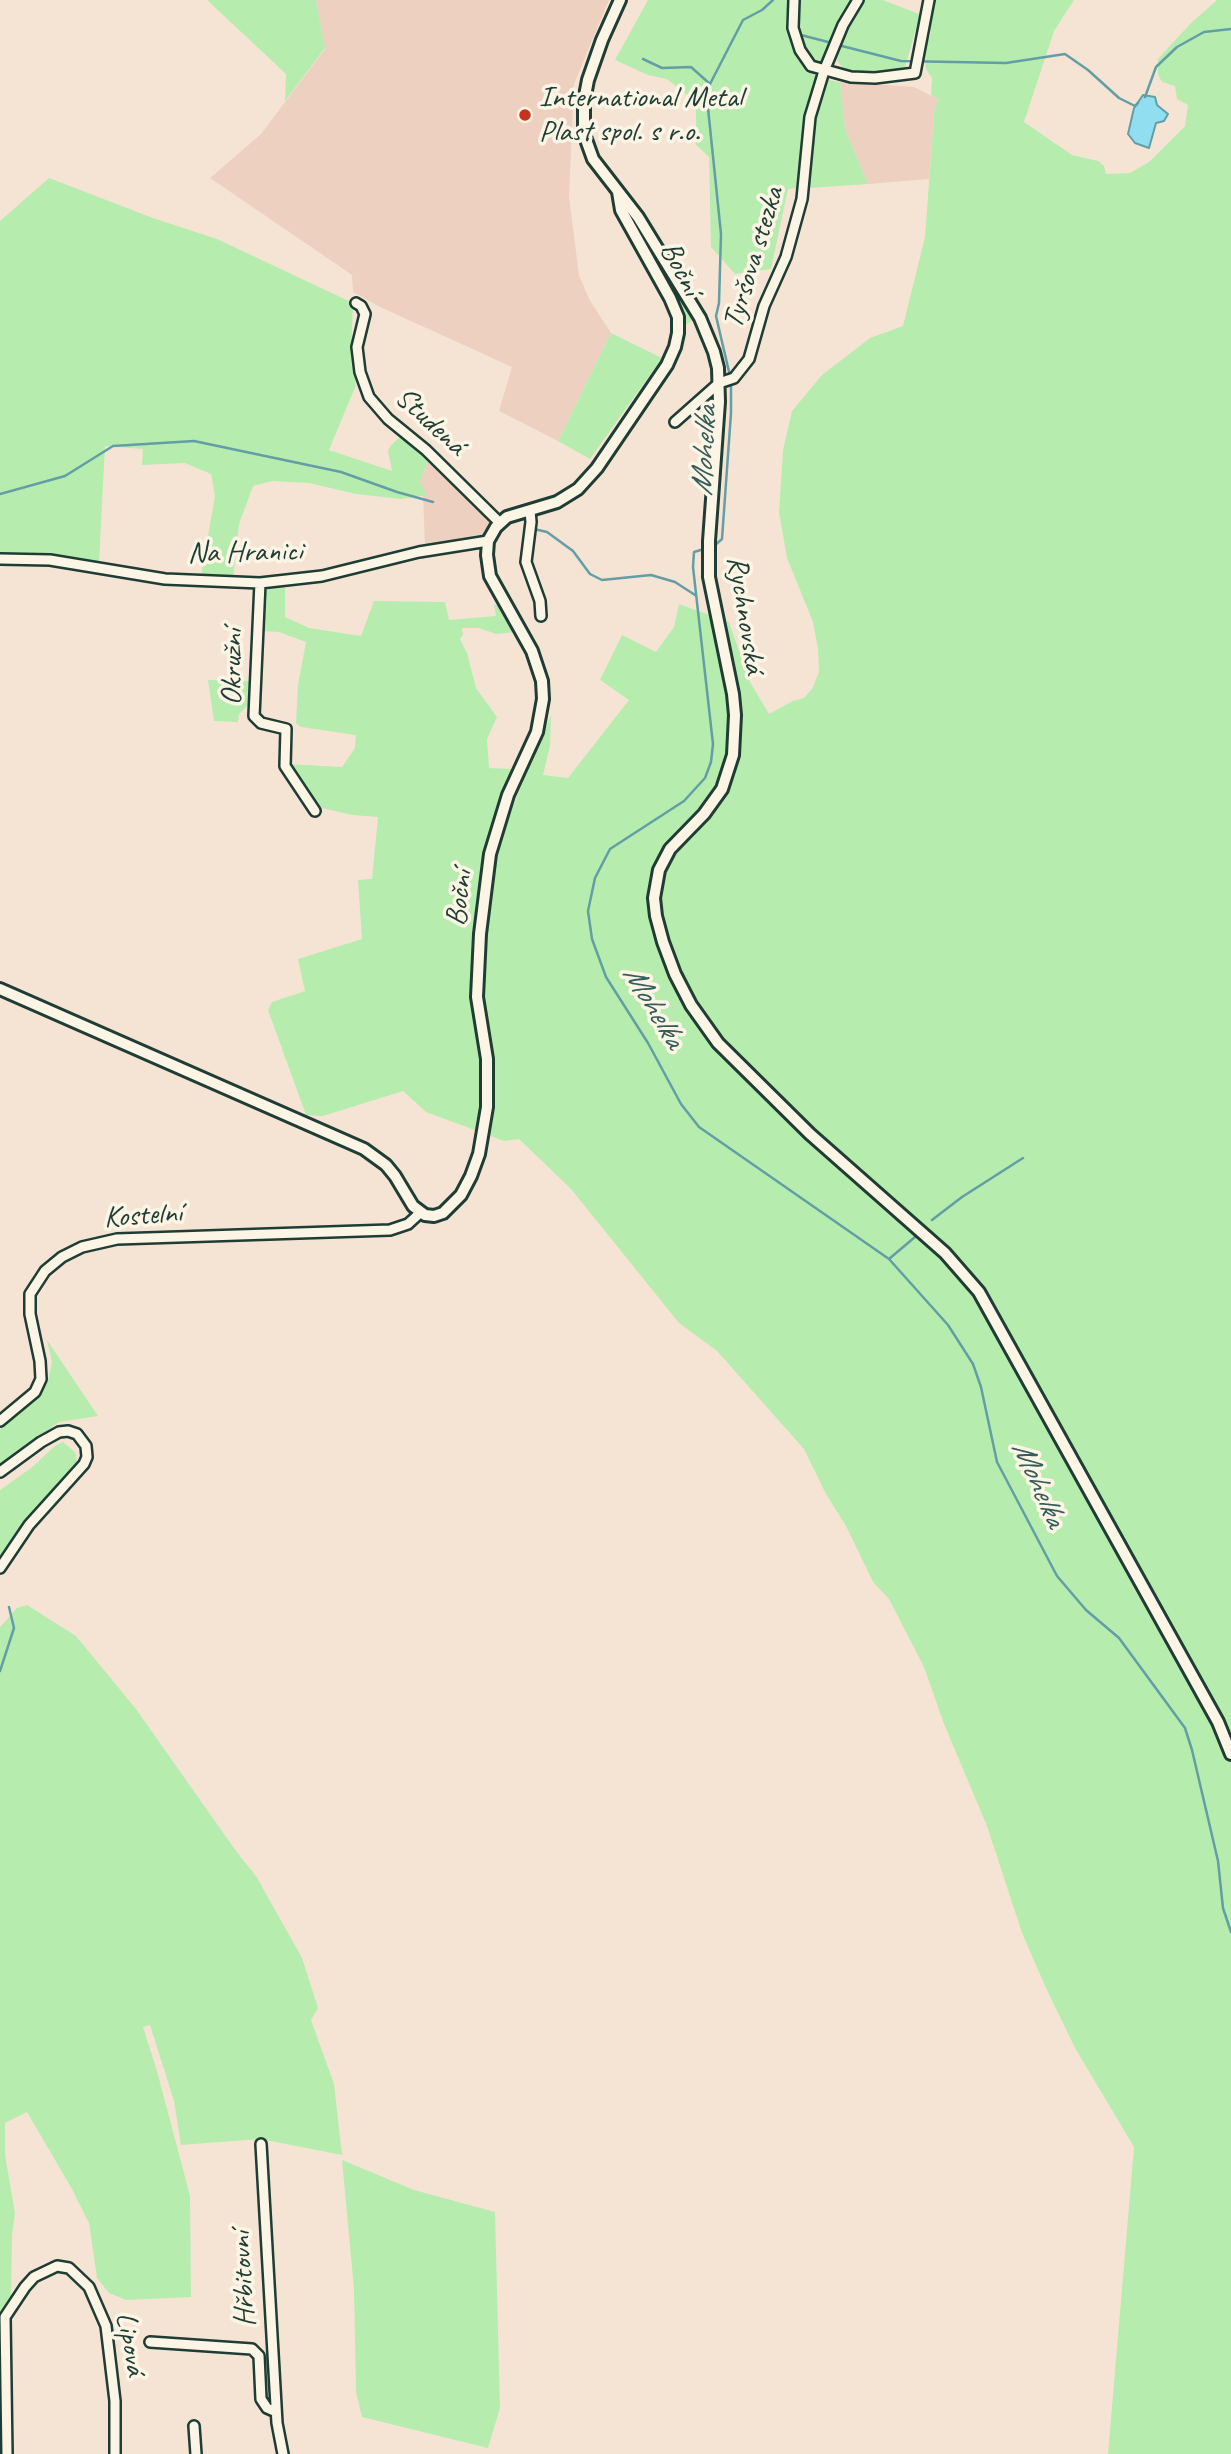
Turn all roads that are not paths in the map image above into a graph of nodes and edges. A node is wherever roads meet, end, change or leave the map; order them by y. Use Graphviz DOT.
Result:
graph roads {
  1 [pos="620,0"];
  2 [pos="794,0"];
  3 [pos="858,0"];
  4 [pos="929,0"];
  5 [pos="824,71"];
  6 [pos="618,192"];
  7 [pos="355,303"];
  8 [pos="726,381"];
  9 [pos="676,422"];
  10 [pos="530,511"];
  11 [pos="500,523"];
  12 [pos="488,541"];
  13 [pos="0,559"];
  14 [pos="260,583"];
  15 [pos="541,616"];
  16 [pos="315,811"];
  17 [pos="0,989"];
  18 [pos="420,1213"];
  19 [pos="0,1421"];
  20 [pos="0,1472"];
  21 [pos="0,1568"];
  22 [pos="1231,1754"];
  23 [pos="261,2144"];
  24 [pos="150,2342"];
  25 [pos="276,2412"];
  26 [pos="194,2426"];
  27 [pos="7,2454"];
  28 [pos="115,2454"];
  29 [pos="196,2454"];
  30 [pos="284,2454"];
  1 -- 6 [label="street, Rychnovská"];
  2 -- 5 [label="street"];
  3 -- 5 [label="street, Tyršova stezka"];
  4 -- 5 [label="street"];
  5 -- 8 [label="street, Tyršova stezka"];
  6 -- 8 [label="street, Rychnovská"];
  6 -- 10 [label="street, Boční"];
  7 -- 11 [label="street, Studená"];
  8 -- 9 [label="street, Tyršova stezka"];
  8 -- 22 [label="street, Rychnovská"];
  10 -- 11 [label="street, Boční"];
  10 -- 15 [label="street"];
  11 -- 12 [label="street"];
  12 -- 14 [label="street, Na Hranici"];
  12 -- 18 [label="street, Boční"];
  13 -- 14 [label="street, Na Hranici"];
  14 -- 16 [label="street, Okružní"];
  17 -- 18 [label="street"];
  18 -- 19 [label="street, Kostelní"];
  20 -- 21 [label="street"];
  23 -- 25 [label="street, Hřbitovní"];
  24 -- 25 [label="street, Hřbitovní"];
  25 -- 30 [label="street, Hřbitovní"];
  26 -- 29 [label="street"];
  27 -- 28 [label="street, Lipová"];
}
